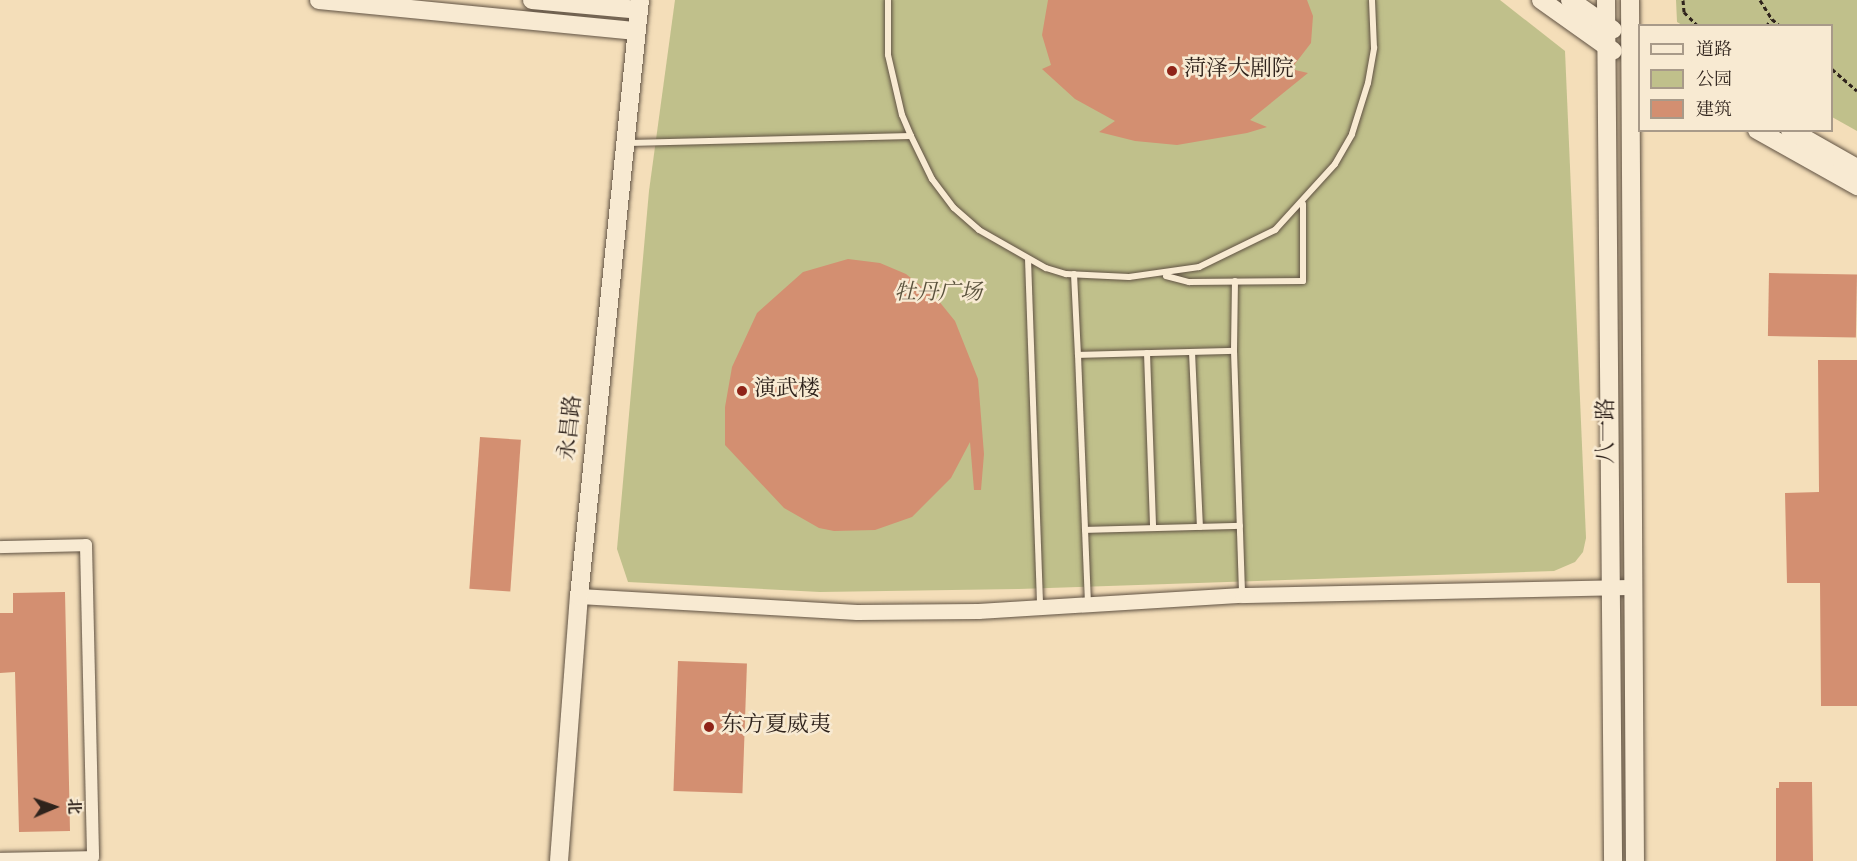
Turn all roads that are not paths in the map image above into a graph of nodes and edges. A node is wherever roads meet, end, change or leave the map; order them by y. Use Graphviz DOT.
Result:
graph roads {
  1 [pos="319,0"];
  2 [pos="532,0"];
  3 [pos="888,0"];
  4 [pos="1372,0"];
  5 [pos="1541,0"];
  6 [pos="1570,0"];
  7 [pos="1606,0"];
  8 [pos="1630,0"];
  9 [pos="639,5"];
  10 [pos="636,31"];
  11 [pos="1606,47"];
  12 [pos="1635,54"];
  13 [pos="1761,132"];
  14 [pos="1794,132"];
  15 [pos="911,136"];
  16 [pos="624,143"];
  17 [pos="1857,168"];
  18 [pos="1857,186"];
  19 [pos="1303,204"];
  20 [pos="1028,259"];
  21 [pos="1074,274"];
  22 [pos="1162,274"];
  23 [pos="1235,281"];
  24 [pos="1234,351"];
  25 [pos="1192,352"];
  26 [pos="1147,353"];
  27 [pos="1078,355"];
  28 [pos="1240,526"];
  29 [pos="1200,527"];
  30 [pos="1153,528"];
  31 [pos="1085,530"];
  32 [pos="0,547"];
  33 [pos="1633,587"];
  34 [pos="1242,595"];
  35 [pos="579,596"];
  36 [pos="1088,604"];
  37 [pos="1040,606"];
  38 [pos="0,859"];
  39 [pos="559,861"];
  40 [pos="1613,861"];
  41 [pos="1635,861"];
  1 -- 10 [label="main road"];
  2 -- 9 [label="main road"];
  3 -- 15 [label="lane"];
  4 -- 19 [label="lane"];
  5 -- 11 [label="main road"];
  6 -- 12 [label="main road"];
  7 -- 11 [label="main road"];
  8 -- 12 [label="main road, 八一路"];
  9 -- 10 [label="main road, 永昌路"];
  10 -- 16 [label="main road, 永昌路"];
  11 -- 12 [label="main road"];
  11 -- 40 [label="main road"];
  12 -- 33 [label="main road, 八一路"];
  13 -- 18 [label="main road"];
  14 -- 17 [label="main road"];
  15 -- 16 [label="lane"];
  15 -- 20 [label="lane"];
  16 -- 35 [label="main road, 永昌路"];
  19 -- 22 [label="lane"];
  19 -- 23 [label="lane"];
  20 -- 21 [label="lane"];
  20 -- 37 [label="lane"];
  21 -- 22 [label="lane"];
  21 -- 27 [label="lane"];
  22 -- 23 [label="lane"];
  23 -- 24 [label="lane"];
  24 -- 25 [label="lane"];
  24 -- 28 [label="lane"];
  25 -- 26 [label="lane"];
  25 -- 29 [label="lane"];
  26 -- 27 [label="lane"];
  26 -- 30 [label="lane"];
  27 -- 31 [label="lane"];
  28 -- 29 [label="lane"];
  28 -- 34 [label="lane"];
  29 -- 30 [label="lane"];
  30 -- 31 [label="lane"];
  31 -- 36 [label="lane"];
  32 -- 38 [label="street"];
  33 -- 34 [label="street"];
  33 -- 41 [label="main road, 八一路"];
  34 -- 36 [label="street"];
  35 -- 37 [label="street"];
  35 -- 39 [label="main road, 永昌路"];
  36 -- 37 [label="street"];
}
